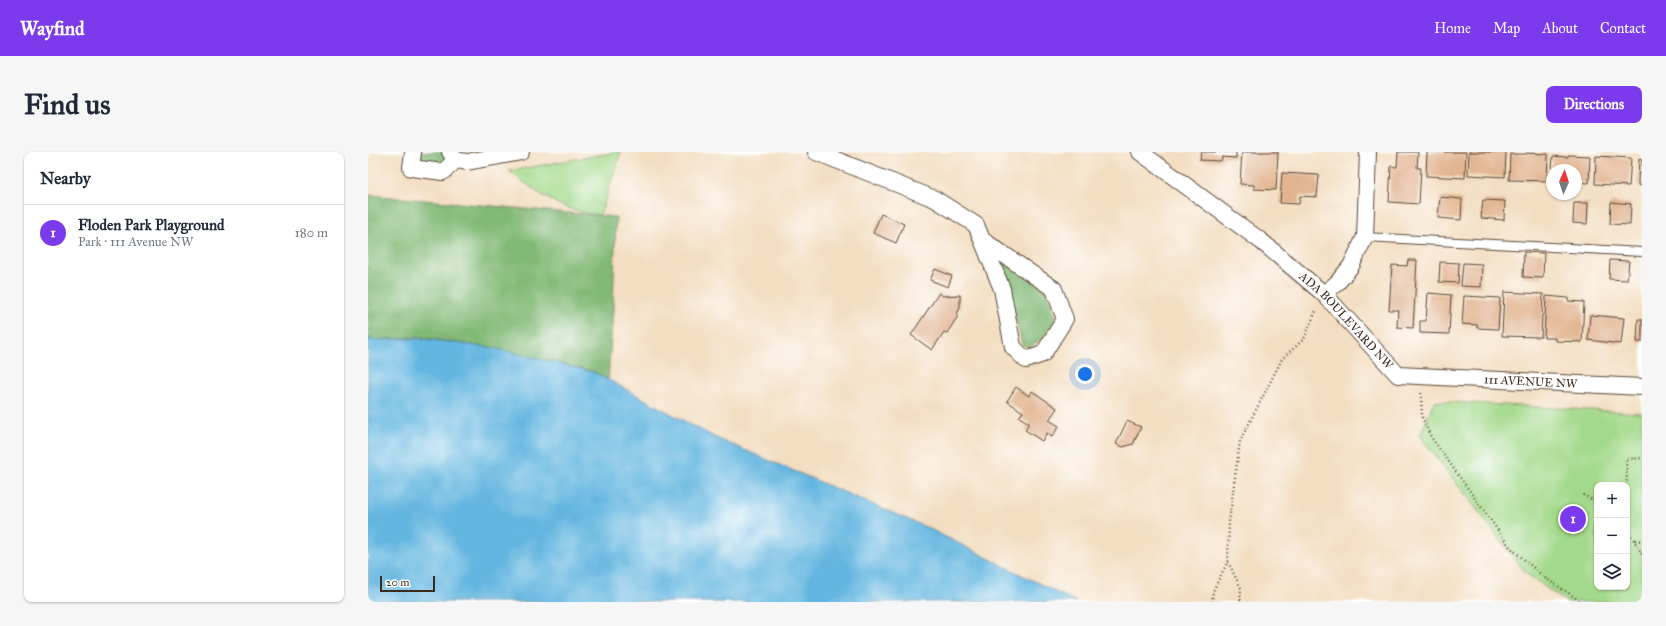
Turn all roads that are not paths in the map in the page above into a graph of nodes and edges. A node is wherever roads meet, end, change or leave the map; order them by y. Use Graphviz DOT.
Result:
graph roads {
  1 [pos="413,152"];
  2 [pos="521,152"];
  3 [pos="816,152"];
  4 [pos="1140,152"];
  5 [pos="1368,152"];
  6 [pos="453,156"];
  7 [pos="1365,238"];
  8 [pos="984,242"];
  9 [pos="1642,252"];
  10 [pos="1324,294"];
  11 [pos="1420,376"];
  12 [pos="1642,387"];
  1 -- 6 [label="street"];
  2 -- 6 [label="street"];
  3 -- 8 [label="street"];
  4 -- 10 [label="street, ADA BOULEVARD NW"];
  5 -- 7 [label="street"];
  7 -- 9 [label="lane"];
  7 -- 10 [label="street"];
  8 -- 8 [label="street"];
  10 -- 11 [label="street, ADA BOULEVARD NW"];
  11 -- 12 [label="street, 111 AVENUE NW"];
}
